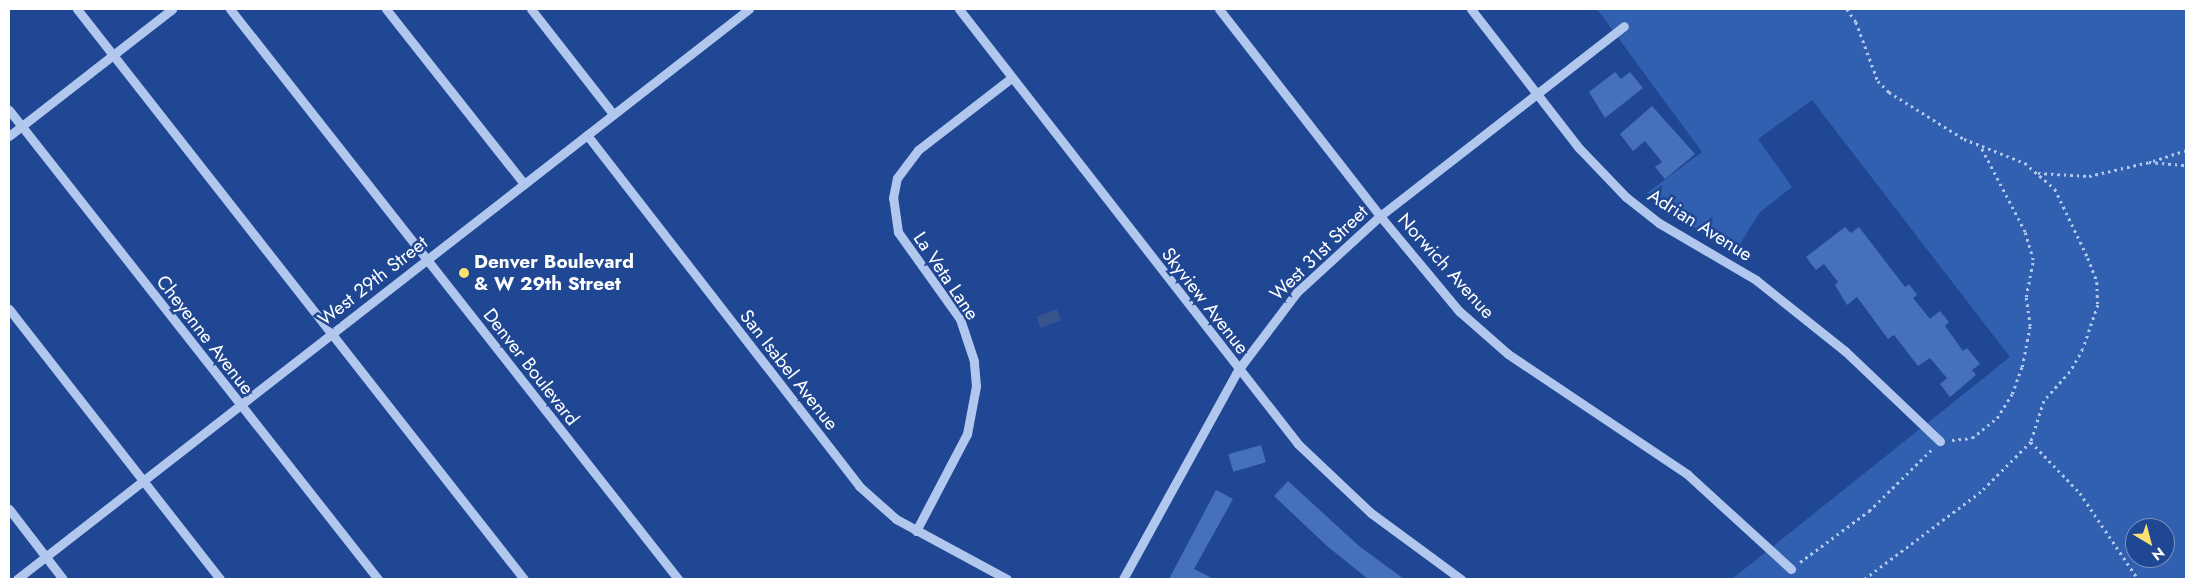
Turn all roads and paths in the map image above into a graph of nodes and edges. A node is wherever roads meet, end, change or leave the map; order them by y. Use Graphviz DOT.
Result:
graph roads {
  1 [pos="76,9"];
  2 [pos="172,9"];
  3 [pos="230,9"];
  4 [pos="386,9"];
  5 [pos="531,9"];
  6 [pos="749,9"];
  7 [pos="959,9"];
  8 [pos="1219,9"];
  9 [pos="1471,9"];
  10 [pos="1847,9"];
  11 [pos="1624,26"];
  12 [pos="112,54"];
  13 [pos="1011,78"];
  14 [pos="1537,95"];
  15 [pos="9,110"];
  16 [pos="613,114"];
  17 [pos="21,126"];
  18 [pos="587,135"];
  19 [pos="9,136"];
  20 [pos="1979,144"];
  21 [pos="2186,150"];
  22 [pos="2149,162"];
  23 [pos="2186,165"];
  24 [pos="2036,172"];
  25 [pos="524,184"];
  26 [pos="1380,216"];
  27 [pos="426,261"];
  28 [pos="9,309"];
  29 [pos="332,335"];
  30 [pos="1238,370"];
  31 [pos="240,407"];
  32 [pos="1940,441"];
  33 [pos="2032,442"];
  34 [pos="143,482"];
  35 [pos="9,509"];
  36 [pos="916,531"];
  37 [pos="46,557"];
  38 [pos="1791,569"];
  39 [pos="17,579"];
  40 [pos="64,579"];
  41 [pos="220,579"];
  42 [pos="378,579"];
  43 [pos="524,579"];
  44 [pos="678,579"];
  45 [pos="1007,579"];
  46 [pos="1123,579"];
  47 [pos="1461,579"];
  48 [pos="1865,579"];
  49 [pos="2138,579"];
  1 -- 12 [label="street"];
  2 -- 12 [label="street"];
  3 -- 27 [label="street, Denver Boulevard"];
  4 -- 25 [label="street"];
  5 -- 16 [label="street"];
  6 -- 16 [label="street, West 29th Street"];
  7 -- 13 [label="street, Skyview Avenue"];
  8 -- 26 [label="street, Norwich Avenue"];
  9 -- 14 [label="street, Adrian Avenue"];
  10 -- 20 [label="path"];
  11 -- 14 [label="street, West 31st Street"];
  12 -- 17 [label="street"];
  12 -- 29 [label="street"];
  13 -- 30 [label="street, Skyview Avenue"];
  13 -- 36 [label="street, La Veta Lane"];
  14 -- 26 [label="street, West 31st Street"];
  14 -- 32 [label="street, Adrian Avenue"];
  15 -- 17 [label="street, Cheyenne Avenue"];
  16 -- 18 [label="street, West 29th Street"];
  17 -- 19 [label="street"];
  17 -- 31 [label="street, Cheyenne Avenue"];
  18 -- 25 [label="street, West 29th Street"];
  18 -- 36 [label="street, San Isabel Avenue"];
  20 -- 24 [label="path"];
  20 -- 32 [label="path"];
  21 -- 22 [label="path"];
  22 -- 23 [label="path"];
  22 -- 24 [label="path"];
  24 -- 33 [label="path"];
  25 -- 27 [label="street, West 29th Street"];
  26 -- 30 [label="street, West 31st Street"];
  26 -- 38 [label="street, Norwich Avenue"];
  27 -- 29 [label="street, West 29th Street"];
  27 -- 44 [label="street, Denver Boulevard"];
  28 -- 34 [label="street"];
  29 -- 31 [label="street, West 29th Street"];
  29 -- 43 [label="street"];
  30 -- 46 [label="street, West 31st Street"];
  30 -- 47 [label="street, Skyview Avenue"];
  31 -- 34 [label="street, West 29th Street"];
  31 -- 42 [label="street, Cheyenne Avenue"];
  32 -- 38 [label="path"];
  33 -- 48 [label="path"];
  33 -- 49 [label="path"];
  34 -- 37 [label="street, West 29th Street"];
  34 -- 41 [label="street"];
  35 -- 37 [label="street"];
  36 -- 45 [label="street, San Isabel Avenue"];
  37 -- 39 [label="street, West 29th Street"];
  37 -- 40 [label="street"];
}
